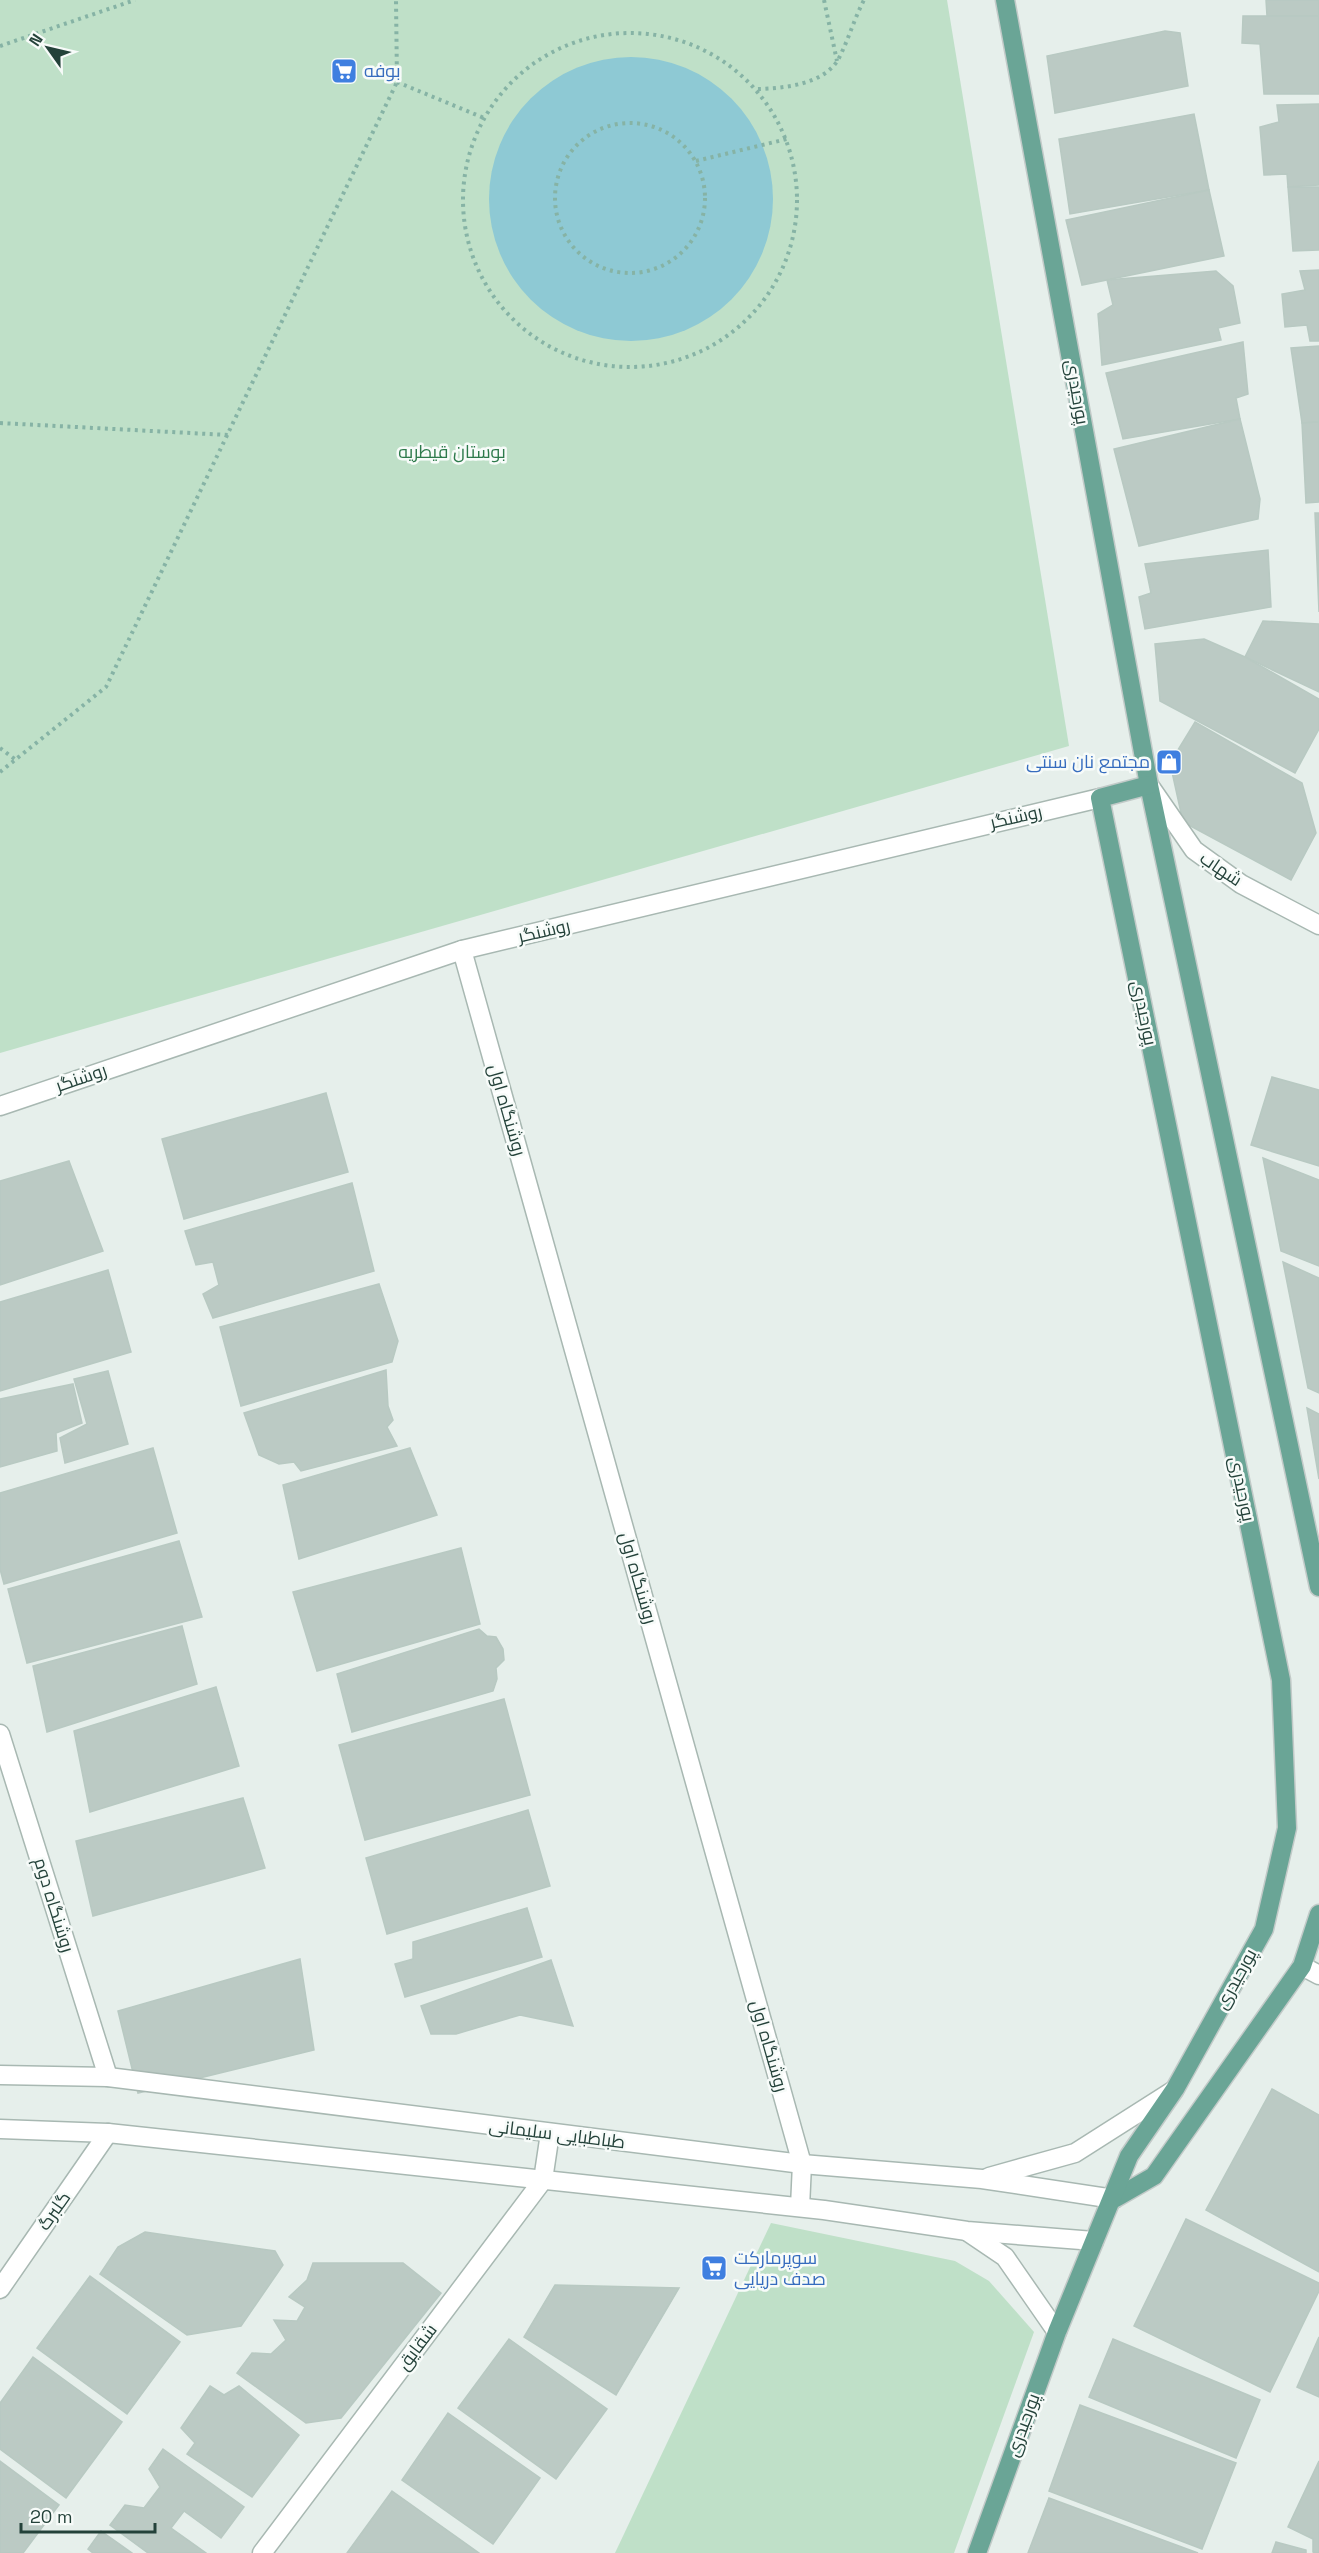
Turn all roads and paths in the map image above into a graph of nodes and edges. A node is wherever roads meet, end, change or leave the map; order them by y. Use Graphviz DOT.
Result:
graph roads {
  1 [pos="135,0"];
  2 [pos="396,0"];
  3 [pos="824,0"];
  4 [pos="864,0"];
  5 [pos="1005,0"];
  6 [pos="0,46"];
  7 [pos="837,62"];
  8 [pos="397,82"];
  9 [pos="757,90"];
  10 [pos="484,118"];
  11 [pos="787,139"];
  12 [pos="696,161"];
  13 [pos="0,423"];
  14 [pos="228,435"];
  15 [pos="0,748"];
  16 [pos="16,760"];
  17 [pos="0,772"];
  18 [pos="1149,784"];
  19 [pos="1100,798"];
  20 [pos="1319,925"];
  21 [pos="462,950"];
  22 [pos="0,1106"];
  23 [pos="1319,1587"];
  24 [pos="0,1734"];
  25 [pos="1319,1914"];
  26 [pos="1302,1966"];
  27 [pos="1319,1975"];
  28 [pos="0,2075"];
  29 [pos="108,2077"];
  30 [pos="1175,2089"];
  31 [pos="0,2129"];
  32 [pos="108,2133"];
  33 [pos="550,2133"];
  34 [pos="802,2164"];
  35 [pos="982,2179"];
  36 [pos="543,2180"];
  37 [pos="1114,2199"];
  38 [pos="800,2207"];
  39 [pos="967,2231"];
  40 [pos="1094,2241"];
  41 [pos="0,2289"];
  42 [pos="1057,2332"];
  43 [pos="262,2553"];
  44 [pos="976,2553"];
  1 -- 6 [label="path"];
  2 -- 8 [label="path"];
  3 -- 7 [label="path"];
  4 -- 7 [label="path"];
  5 -- 18 [label="main road, پورحیدری"];
  7 -- 9 [label="path"];
  8 -- 10 [label="path"];
  8 -- 14 [label="path"];
  9 -- 10 [label="path"];
  9 -- 11 [label="path"];
  10 -- 11 [label="path"];
  11 -- 12 [label="path"];
  12 -- 12 [label="path"];
  13 -- 14 [label="path"];
  14 -- 16 [label="path"];
  15 -- 16 [label="path"];
  16 -- 17 [label="path"];
  18 -- 19 [label="main road"];
  18 -- 20 [label="street, شهاب"];
  18 -- 23 [label="main road, پورحیدری"];
  19 -- 21 [label="street, روشنگر"];
  19 -- 30 [label="main road, پورحیدری"];
  21 -- 22 [label="street, روشنگر"];
  21 -- 34 [label="street, روشنگاه اول"];
  24 -- 29 [label="street, روشنگاه دوم"];
  25 -- 26 [label="main road"];
  26 -- 27 [label="street"];
  26 -- 37 [label="main road"];
  28 -- 29 [label="street, طباطبایی سلیمانی"];
  29 -- 33 [label="street, طباطبایی سلیمانی"];
  30 -- 35 [label="street"];
  30 -- 37 [label="main road, پورحیدری"];
  31 -- 32 [label="street"];
  32 -- 36 [label="street"];
  32 -- 41 [label="street, گلبرگ"];
  33 -- 34 [label="street, طباطبایی سلیمانی"];
  33 -- 36 [label="street, شقایق"];
  34 -- 35 [label="street, طباطبایی سلیمانی"];
  34 -- 38 [label="street, روشنگاه اول"];
  35 -- 37 [label="street, طباطبایی سلیمانی"];
  36 -- 38 [label="street"];
  36 -- 43 [label="street, شقایق"];
  37 -- 40 [label="main road, پورحیدری"];
  38 -- 39 [label="street"];
  39 -- 40 [label="street"];
  39 -- 42 [label="street"];
  40 -- 42 [label="main road, پورحیدری"];
  42 -- 44 [label="main road, پورحیدری"];
}
